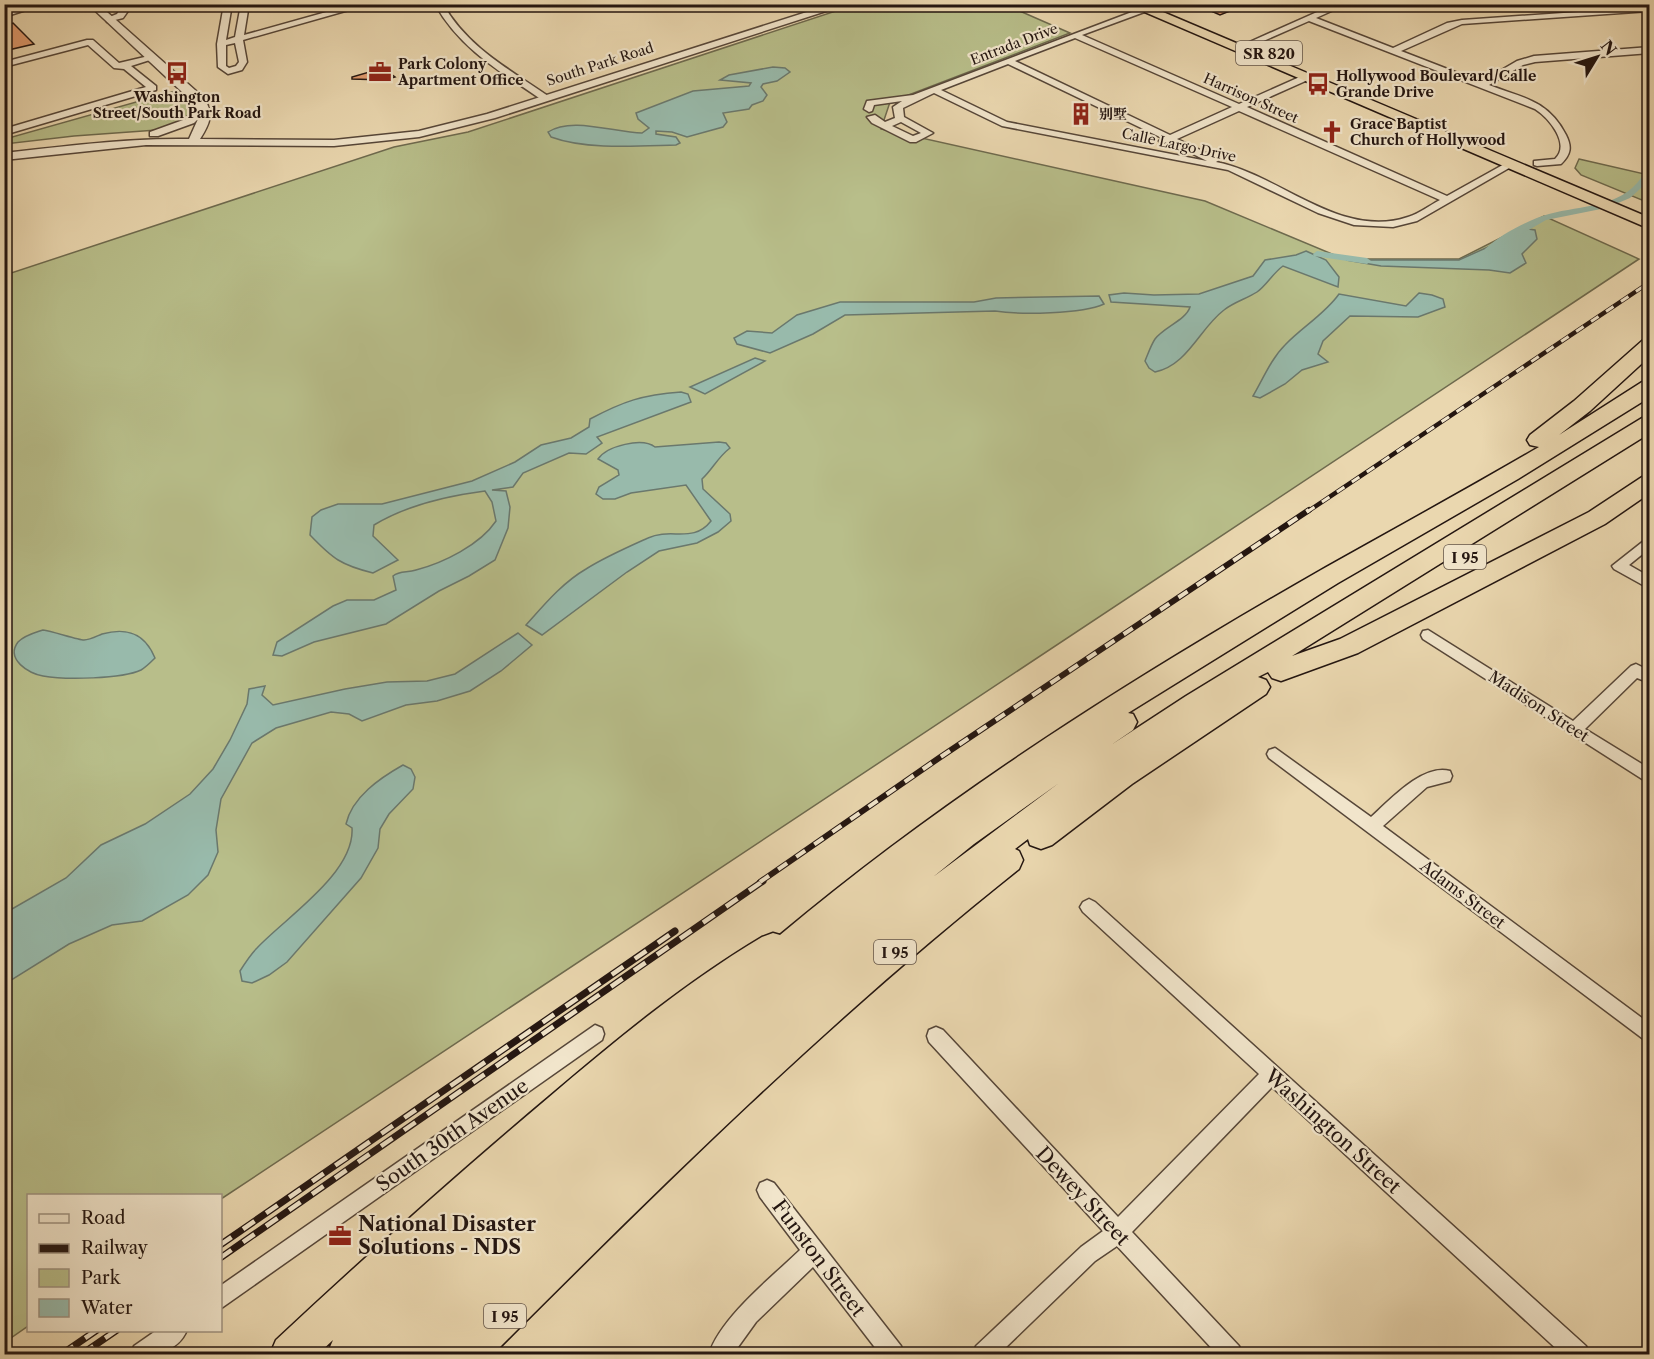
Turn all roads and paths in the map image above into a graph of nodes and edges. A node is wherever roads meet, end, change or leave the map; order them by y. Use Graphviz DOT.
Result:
graph roads {
  1 [pos="41,4"];
  2 [pos="92,4"];
  3 [pos="129,4"];
  4 [pos="228,4"];
  5 [pos="245,4"];
  6 [pos="366,4"];
  7 [pos="439,4"];
  8 [pos="817,4"];
  9 [pos="844,4"];
  10 [pos="1132,4"];
  11 [pos="1343,4"];
  12 [pos="1154,6"];
  13 [pos="341,8"];
  14 [pos="1650,9"];
  15 [pos="4,14"];
  16 [pos="1310,19"];
  17 [pos="110,20"];
  18 [pos="1075,35"];
  19 [pos="239,41"];
  20 [pos="221,44"];
  21 [pos="99,49"];
  22 [pos="1253,50"];
  23 [pos="1650,50"];
  24 [pos="1394,51"];
  25 [pos="153,60"];
  26 [pos="1008,61"];
  27 [pos="4,65"];
  28 [pos="127,68"];
  29 [pos="1304,72"];
  30 [pos="4,75"];
  31 [pos="1498,76"];
  32 [pos="1482,85"];
  33 [pos="934,90"];
  34 [pos="541,95"];
  35 [pos="1510,96"];
  36 [pos="916,97"];
  37 [pos="889,99"];
  38 [pos="900,105"];
  39 [pos="1238,107"];
  40 [pos="204,112"];
  41 [pos="902,119"];
  42 [pos="886,125"];
  43 [pos="4,132"];
  44 [pos="154,134"];
  45 [pos="233,134"];
  46 [pos="195,137"];
  47 [pos="1170,138"];
  48 [pos="4,149"];
  49 [pos="1142,151"];
  50 [pos="4,157"];
  51 [pos="1511,164"];
  52 [pos="1231,168"];
  53 [pos="1536,169"];
  54 [pos="1449,200"];
  55 [pos="1615,202"];
  56 [pos="1650,210"];
  57 [pos="1650,224"];
  58 [pos="1650,344"];
  59 [pos="1650,387"];
  60 [pos="1650,402"];
  61 [pos="1650,423"];
  62 [pos="1650,441"];
  63 [pos="1650,482"];
  64 [pos="1452,506"];
  65 [pos="1650,540"];
  66 [pos="1650,584"];
  67 [pos="1428,635"];
  68 [pos="1281,671"];
  69 [pos="1650,678"];
  70 [pos="1575,729"];
  71 [pos="1275,754"];
  72 [pos="1444,776"];
  73 [pos="1650,778"];
  74 [pos="1372,826"];
  75 [pos="1089,907"];
  76 [pos="828,914"];
  77 [pos="595,1034"];
  78 [pos="1650,1035"];
  79 [pos="936,1036"];
  80 [pos="1271,1076"];
  81 [pos="767,1190"];
  82 [pos="1117,1233"];
  83 [pos="814,1252"];
  84 [pos="544,1276"];
  85 [pos="222,1298"];
  86 [pos="173,1332"];
  87 [pos="142,1354"];
  88 [pos="290,1354"];
  89 [pos="347,1354"];
  90 [pos="384,1354"];
  91 [pos="433,1354"];
  92 [pos="466,1354"];
  93 [pos="489,1354"];
  94 [pos="720,1354"];
  95 [pos="893,1354"];
  96 [pos="984,1354"];
  97 [pos="1231,1354"];
  98 [pos="1578,1354"];
  1 -- 15 [label="street"];
  2 -- 17 [label="street"];
  3 -- 17 [label="street"];
  4 -- 20 [label="street"];
  5 -- 19 [label="street"];
  6 -- 13 [label="street"];
  7 -- 34 [label="street"];
  8 -- 34 [label="street, South Park Road"];
  9 -- 34 [label="street, South Park Road"];
  10 -- 12 [label="highway, SR 820"];
  11 -- 16 [label="street"];
  12 -- 18 [label="street, Entrada Drive"];
  12 -- 22 [label="highway, SR 820"];
  13 -- 19 [label="street"];
  14 -- 24 [label="street"];
  16 -- 22 [label="street"];
  16 -- 24 [label="street"];
  17 -- 25 [label="street"];
  18 -- 26 [label="street, Entrada Drive"];
  18 -- 39 [label="street, Harrison Street"];
  19 -- 20 [label="street"];
  19 -- 20 [label="street"];
  21 -- 27 [label="street"];
  21 -- 28 [label="street"];
  21 -- 30 [label="street"];
  22 -- 29 [label="highway, SR 820"];
  23 -- 31 [label="street"];
  24 -- 32 [label="street"];
  25 -- 28 [label="street"];
  25 -- 40 [label="street"];
  26 -- 33 [label="street, Entrada Drive"];
  26 -- 47 [label="street"];
  28 -- 43 [label="street"];
  29 -- 39 [label="street"];
  29 -- 51 [label="highway, SR 820"];
  29 -- 53 [label="highway"];
  31 -- 32 [label="street"];
  31 -- 35 [label="street"];
  32 -- 35 [label="street"];
  33 -- 36 [label="street, Entrada Drive"];
  33 -- 49 [label="street, Calle Largo Drive"];
  34 -- 45 [label="street, South Park Road"];
  34 -- 46 [label="street, South Park Road"];
  35 -- 53 [label="street"];
  36 -- 37 [label="street"];
  36 -- 38 [label="street"];
  37 -- 38 [label="street"];
  37 -- 42 [label="street"];
  38 -- 41 [label="street"];
  39 -- 47 [label="street"];
  39 -- 54 [label="street, Harrison Street"];
  40 -- 44 [label="street"];
  40 -- 45 [label="street"];
  40 -- 46 [label="street"];
  41 -- 42 [label="street"];
  41 -- 42 [label="street"];
  44 -- 46 [label="street, South Park Road"];
  44 -- 48 [label="street, South Park Road"];
  45 -- 46 [label="street, South Park Road"];
  46 -- 50 [label="street, South Park Road"];
  47 -- 49 [label="street"];
  47 -- 52 [label="street"];
  49 -- 52 [label="street, Calle Largo Drive"];
  51 -- 53 [label="highway, SR 820"];
  51 -- 54 [label="street, Calle Largo Drive"];
  52 -- 54 [label="street, Calle Largo Drive"];
  53 -- 55 [label="highway"];
  55 -- 56 [label="highway"];
  55 -- 57 [label="highway"];
  58 -- 64 [label="highway"];
  59 -- 64 [label="highway"];
  60 -- 90 [label="highway"];
  61 -- 91 [label="highway"];
  62 -- 68 [label="highway, I 95"];
  63 -- 68 [label="highway"];
  64 -- 76 [label="highway"];
  65 -- 66 [label="street"];
  67 -- 70 [label="street, Madison Street"];
  68 -- 84 [label="highway, I 95"];
  69 -- 70 [label="street"];
  70 -- 73 [label="street, Madison Street"];
  71 -- 74 [label="street, Adams Street"];
  72 -- 74 [label="street"];
  74 -- 78 [label="street, Adams Street"];
  75 -- 80 [label="street, Washington Street"];
  76 -- 88 [label="highway"];
  76 -- 89 [label="highway"];
  77 -- 85 [label="street, South 30th Avenue"];
  79 -- 82 [label="street, Dewey Street"];
  80 -- 82 [label="street"];
  80 -- 98 [label="street, Washington Street"];
  81 -- 83 [label="street, Funston Street"];
  82 -- 96 [label="street"];
  82 -- 97 [label="street, Dewey Street"];
  83 -- 94 [label="street"];
  83 -- 95 [label="street, Funston Street"];
  84 -- 92 [label="highway, I 95"];
  84 -- 93 [label="highway"];
  86 -- 87 [label="street"];
}
